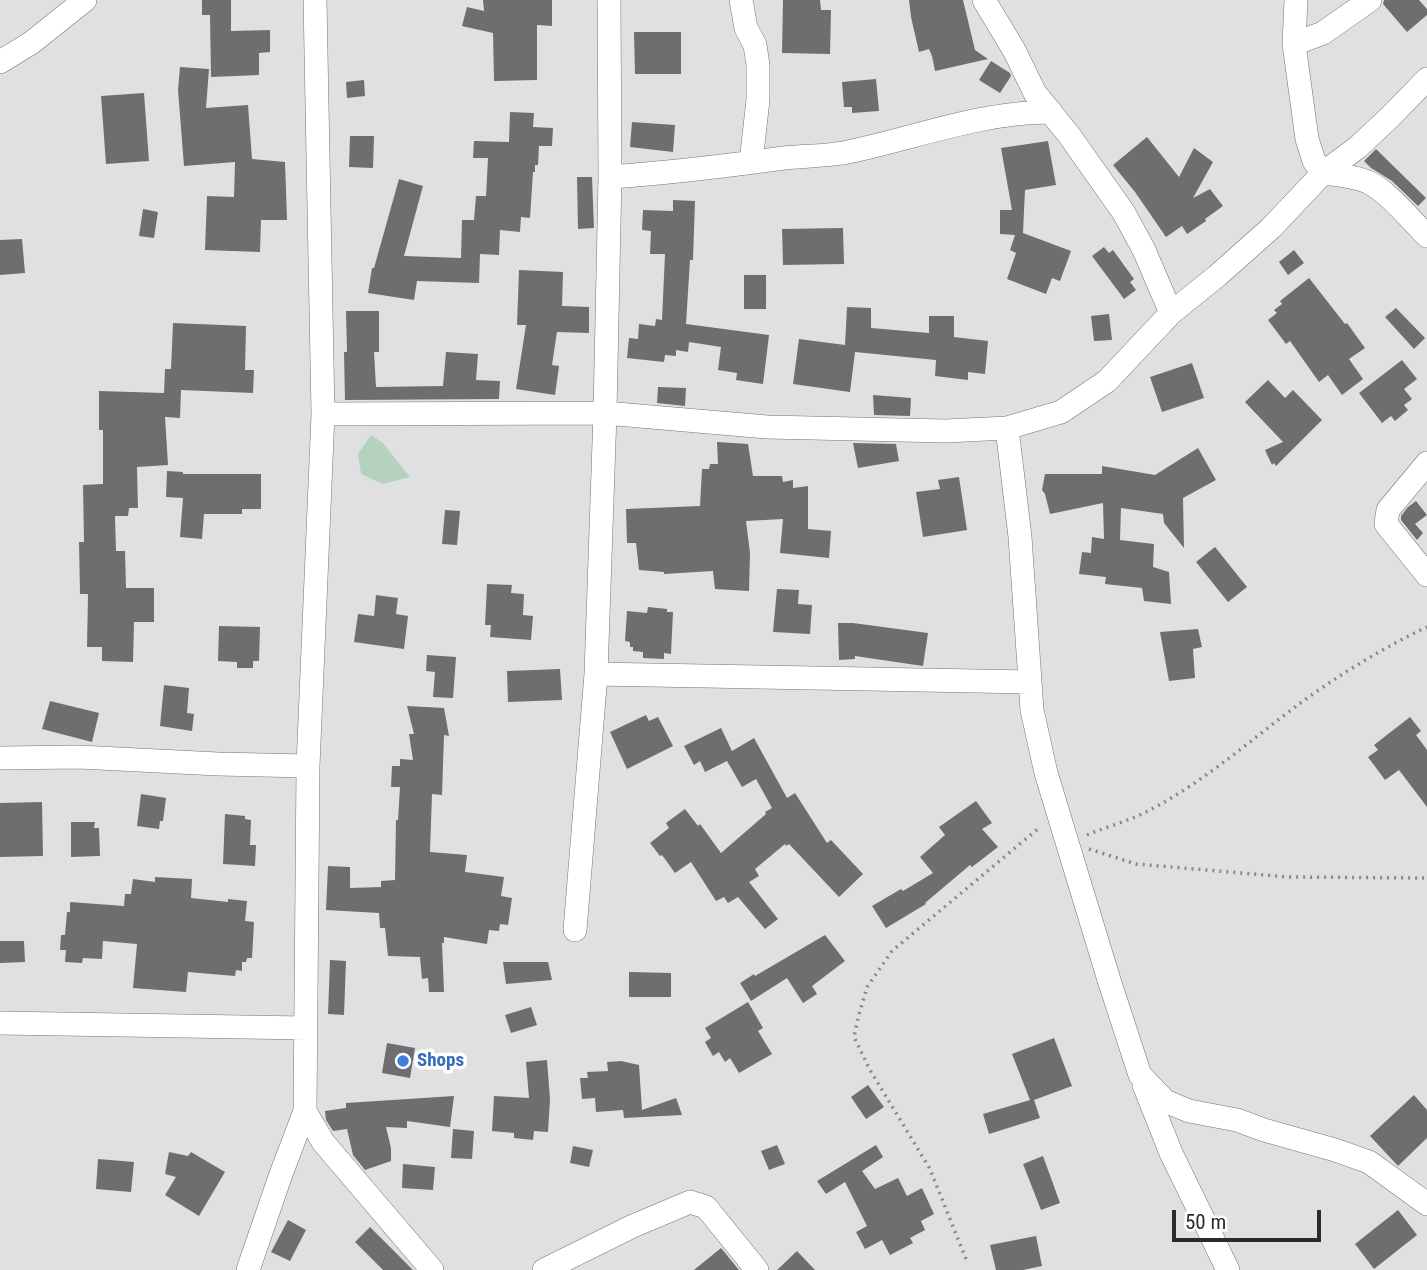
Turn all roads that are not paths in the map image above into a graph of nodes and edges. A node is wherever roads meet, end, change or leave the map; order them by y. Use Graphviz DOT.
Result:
graph roads {
  1 [pos="85,0"];
  2 [pos="315,0"];
  3 [pos="609,0"];
  4 [pos="741,0"];
  5 [pos="984,0"];
  6 [pos="1296,0"];
  7 [pos="1370,0"];
  8 [pos="1294,44"];
  9 [pos="0,62"];
  10 [pos="1427,79"];
  11 [pos="1051,112"];
  12 [pos="751,162"];
  13 [pos="1323,173"];
  14 [pos="610,177"];
  15 [pos="1427,236"];
  16 [pos="1171,313"];
  17 [pos="605,413"];
  18 [pos="323,414"];
  19 [pos="1007,428"];
  20 [pos="1427,463"];
  21 [pos="1427,575"];
  22 [pos="596,674"];
  23 [pos="1030,682"];
  24 [pos="0,758"];
  25 [pos="308,766"];
  26 [pos="575,930"];
  27 [pos="0,1023"];
  28 [pos="305,1028"];
  29 [pos="1140,1075"];
  30 [pos="305,1111"];
  31 [pos="1427,1204"];
  32 [pos="248,1270"];
  33 [pos="432,1270"];
  34 [pos="544,1270"];
  35 [pos="757,1270"];
  36 [pos="1228,1270"];
  1 -- 9 [label="street"];
  2 -- 18 [label="street"];
  3 -- 14 [label="street"];
  4 -- 12 [label="street"];
  5 -- 11 [label="street"];
  6 -- 8 [label="street"];
  7 -- 8 [label="street"];
  8 -- 13 [label="street"];
  10 -- 13 [label="street"];
  11 -- 12 [label="street"];
  11 -- 16 [label="street"];
  12 -- 14 [label="street"];
  13 -- 15 [label="street"];
  13 -- 16 [label="street"];
  14 -- 17 [label="street"];
  16 -- 19 [label="street"];
  17 -- 18 [label="street"];
  17 -- 19 [label="street"];
  17 -- 22 [label="street"];
  18 -- 25 [label="street"];
  19 -- 23 [label="street"];
  20 -- 21 [label="street"];
  22 -- 23 [label="street"];
  22 -- 26 [label="street"];
  23 -- 29 [label="street"];
  24 -- 25 [label="street"];
  25 -- 28 [label="street"];
  27 -- 28 [label="street"];
  28 -- 30 [label="street"];
  29 -- 31 [label="street"];
  29 -- 36 [label="street"];
  30 -- 32 [label="street"];
  30 -- 33 [label="street"];
  34 -- 35 [label="street"];
}
